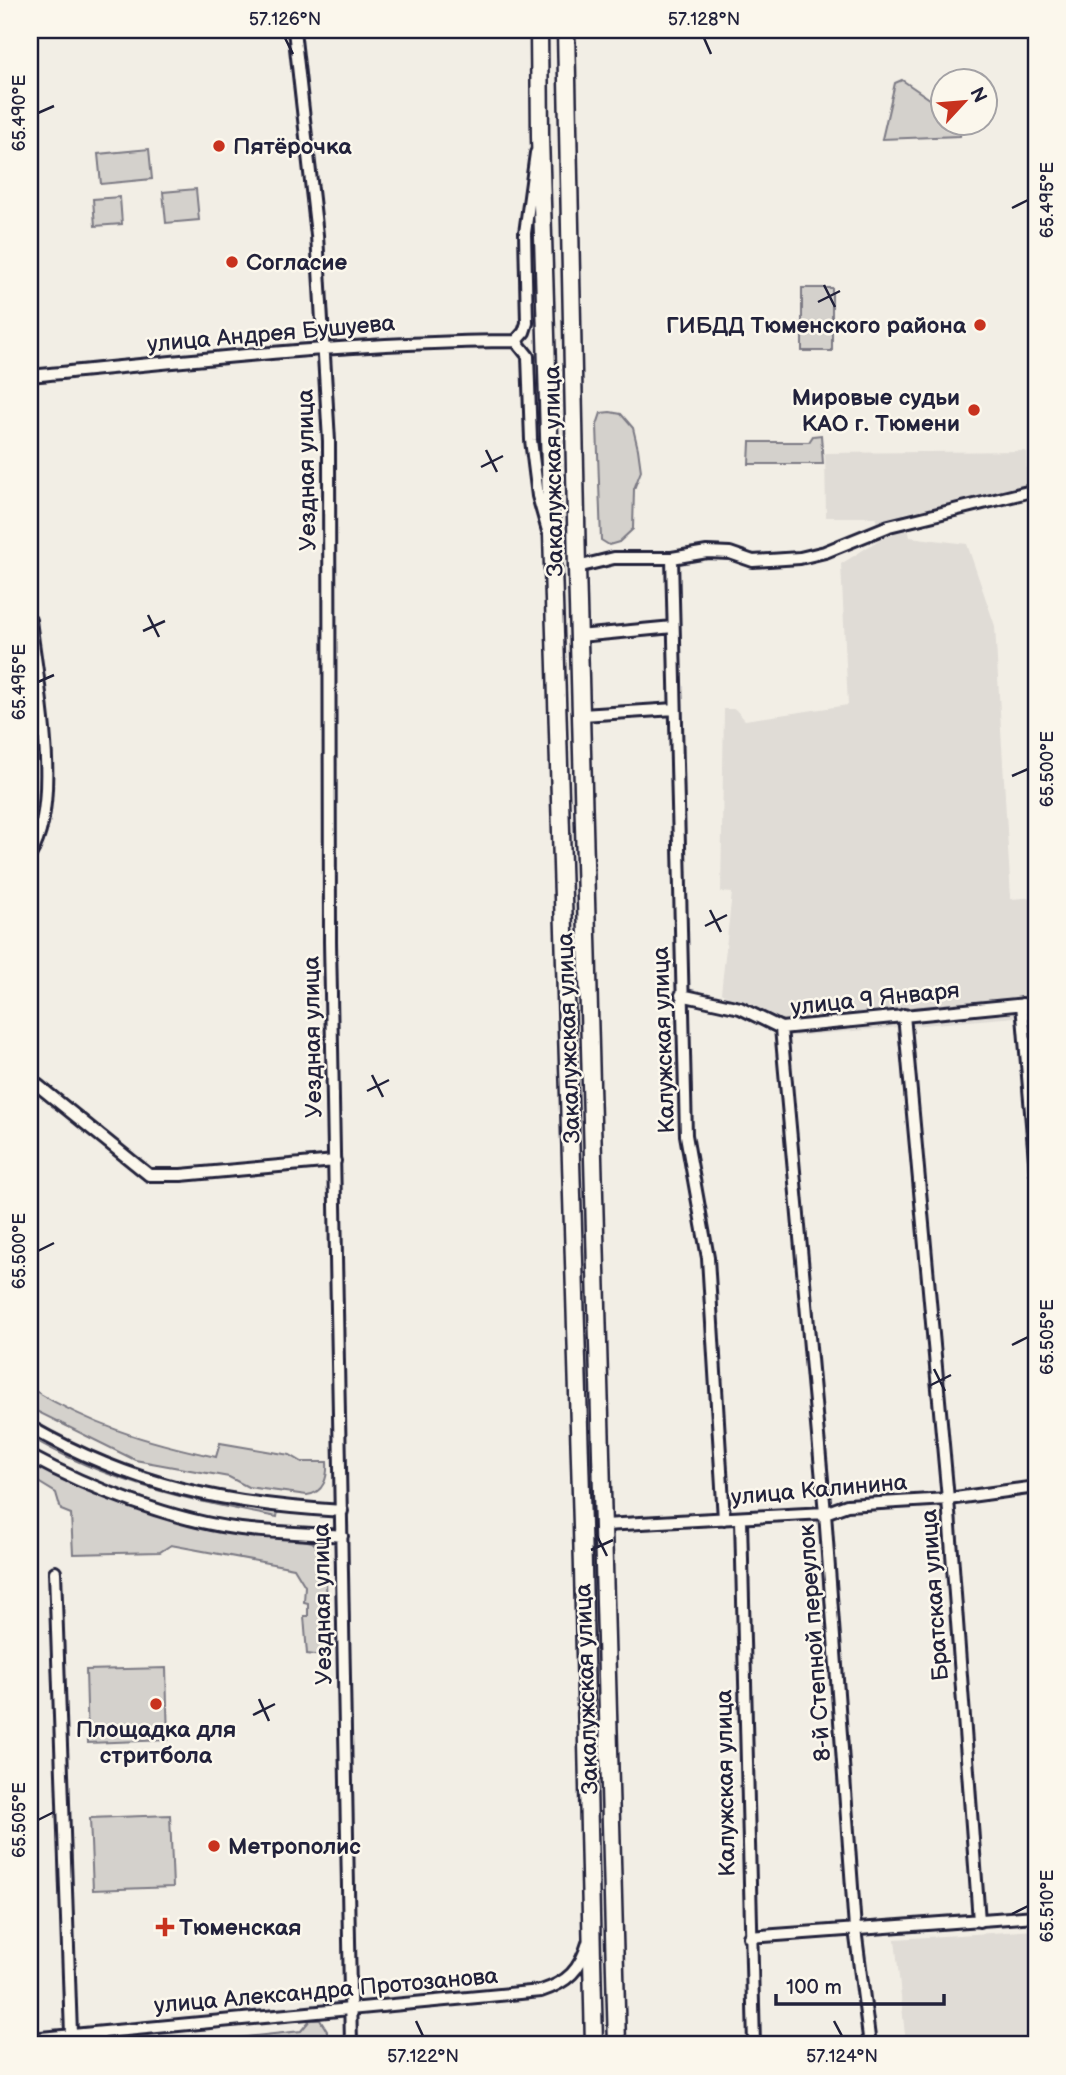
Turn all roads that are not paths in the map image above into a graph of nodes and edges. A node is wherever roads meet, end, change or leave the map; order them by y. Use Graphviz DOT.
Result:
graph roads {
  1 [pos="294,30"];
  2 [pos="540,30"];
  3 [pos="566,30"];
  4 [pos="540,137"];
  5 [pos="516,341"];
  6 [pos="324,347"];
  7 [pos="30,376"];
  8 [pos="1036,490"];
  9 [pos="554,551"];
  10 [pos="672,558"];
  11 [pos="577,567"];
  12 [pos="30,620"];
  13 [pos="673,627"];
  14 [pos="579,635"];
  15 [pos="675,709"];
  16 [pos="582,715"];
  17 [pos="30,855"];
  18 [pos="681,995"];
  19 [pos="1036,1003"];
  20 [pos="1023,1004"];
  21 [pos="904,1015"];
  22 [pos="781,1028"];
  23 [pos="30,1079"];
  24 [pos="335,1161"];
  25 [pos="1036,1172"];
  26 [pos="30,1427"];
  27 [pos="30,1456"];
  28 [pos="1036,1487"];
  29 [pos="948,1499"];
  30 [pos="342,1511"];
  31 [pos="825,1513"];
  32 [pos="724,1519"];
  33 [pos="741,1520"];
  34 [pos="604,1525"];
  35 [pos="342,1536"];
  36 [pos="55,1572"];
  37 [pos="1036,1916"];
  38 [pos="979,1921"];
  39 [pos="855,1929"];
  40 [pos="592,1930"];
  41 [pos="749,1937"];
  42 [pos="351,2009"];
  43 [pos="107,2031"];
  44 [pos="71,2034"];
  45 [pos="30,2039"];
  46 [pos="81,2045"];
  47 [pos="351,2045"];
  48 [pos="594,2045"];
  49 [pos="617,2045"];
  50 [pos="754,2045"];
  51 [pos="870,2045"];
  1 -- 6 [label="street, Уездная улица"];
  2 -- 4 [label="highway"];
  3 -- 11 [label="highway, Закалужская улица"];
  4 -- 5 [label="street"];
  4 -- 9 [label="highway"];
  5 -- 6 [label="street, улица Андрея Бушуева"];
  5 -- 9 [label="street"];
  6 -- 7 [label="street, улица Андрея Бушуева"];
  6 -- 24 [label="street, Уездная улица"];
  8 -- 10 [label="street"];
  9 -- 40 [label="highway"];
  10 -- 11 [label="street"];
  10 -- 13 [label="street, Калужская улица"];
  11 -- 14 [label="highway, Закалужская улица"];
  12 -- 17 [label="street"];
  13 -- 14 [label="street"];
  13 -- 15 [label="street, Калужская улица"];
  14 -- 16 [label="highway, Закалужская улица"];
  15 -- 16 [label="street"];
  15 -- 18 [label="street, Калужская улица"];
  16 -- 34 [label="highway, Закалужская улица"];
  18 -- 22 [label="street, улица 9 Января"];
  18 -- 32 [label="street, Калужская улица"];
  19 -- 20 [label="street, улица 9 Января"];
  20 -- 21 [label="street, улица 9 Января"];
  20 -- 25 [label="street"];
  21 -- 22 [label="street, улица 9 Января"];
  21 -- 29 [label="street, Братская улица"];
  22 -- 31 [label="street, 8-й Степной переулок"];
  23 -- 24 [label="street"];
  24 -- 30 [label="street, Уездная улица"];
  26 -- 30 [label="street"];
  27 -- 35 [label="street"];
  28 -- 29 [label="street, улица Калинина"];
  29 -- 31 [label="street, улица Калинина"];
  29 -- 38 [label="street, Братская улица"];
  30 -- 35 [label="street, Уездная улица"];
  31 -- 33 [label="street, улица Калинина"];
  31 -- 39 [label="street, 8-й Степной переулок"];
  32 -- 33 [label="street, улица Калинина"];
  32 -- 34 [label="street, улица Калинина"];
  33 -- 41 [label="street, Калужская улица"];
  34 -- 49 [label="highway, Закалужская улица"];
  35 -- 42 [label="street, Уездная улица"];
  36 -- 44 [label="street"];
  37 -- 38 [label="street"];
  38 -- 39 [label="street"];
  39 -- 41 [label="street"];
  39 -- 51 [label="street, 8-й Степной переулок"];
  40 -- 42 [label="street, улица Александра Протозанова"];
  40 -- 48 [label="highway"];
  41 -- 50 [label="street, Калужская улица"];
  42 -- 43 [label="street, улица Александра Протозанова"];
  42 -- 47 [label="street, Уездная улица"];
  43 -- 44 [label="street, улица Александра Протозанова"];
  43 -- 46 [label="street"];
  44 -- 45 [label="street, улица Александра Протозанова"];
}
